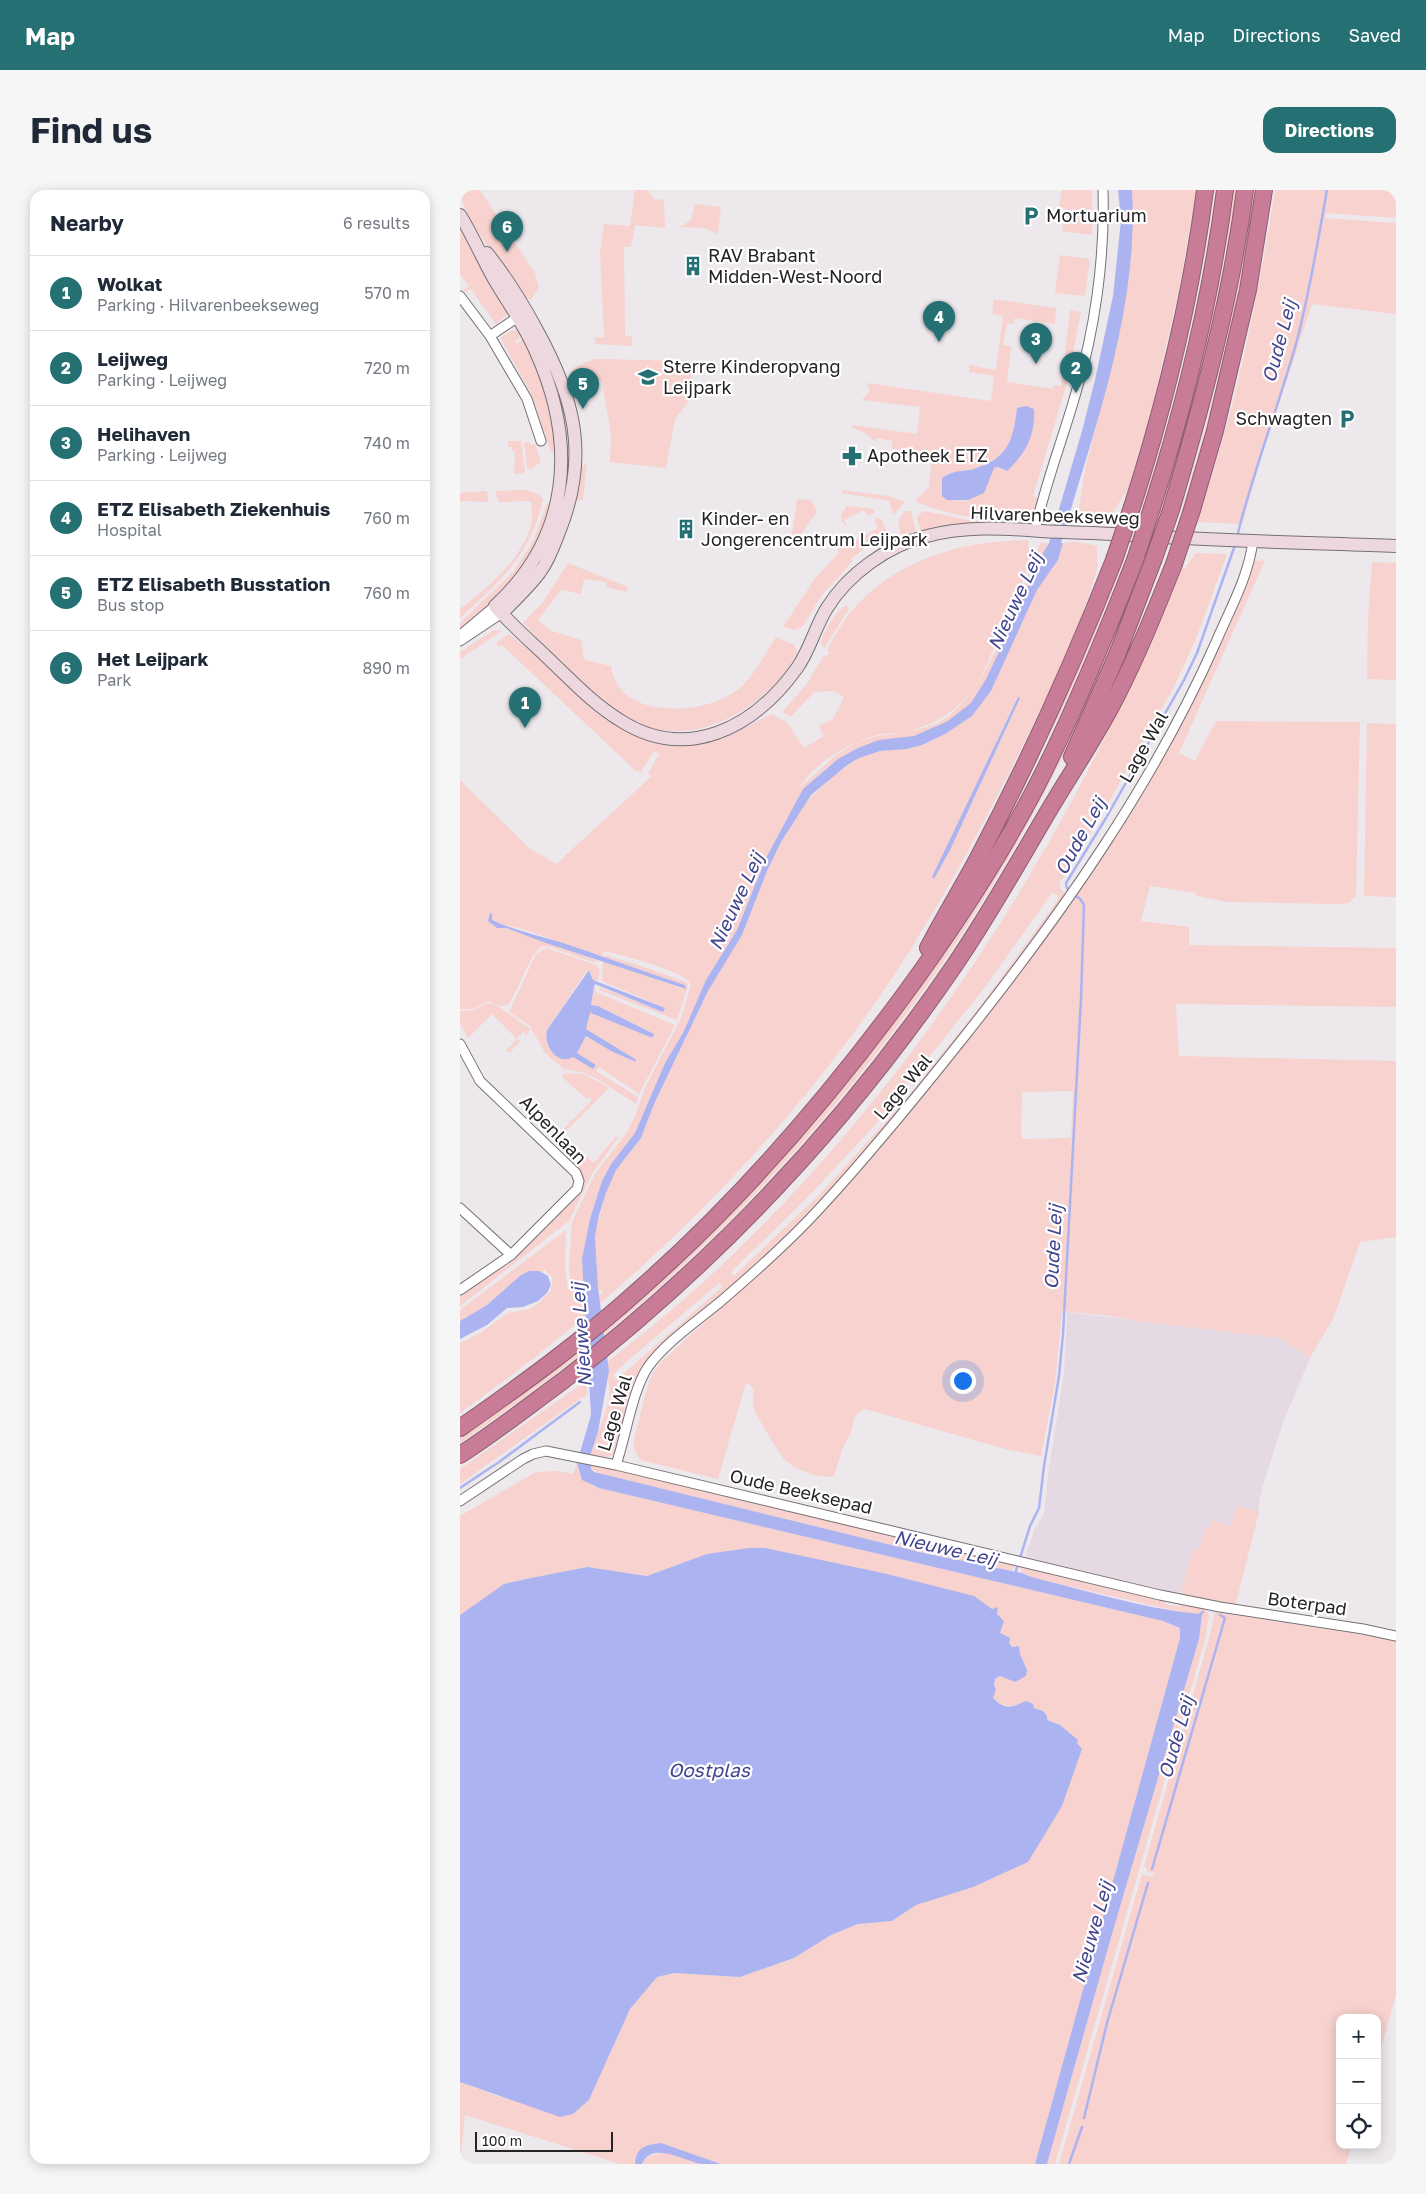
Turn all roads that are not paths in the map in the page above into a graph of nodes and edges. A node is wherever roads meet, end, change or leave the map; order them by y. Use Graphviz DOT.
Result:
graph roads {
  1 [pos="1103,190"];
  2 [pos="1206,190"];
  3 [pos="1226,190"];
  4 [pos="1245,190"];
  5 [pos="1264,190"];
  6 [pos="460,216"];
  7 [pos="472,234"];
  8 [pos="460,296"];
  9 [pos="518,317"];
  10 [pos="490,336"];
  11 [pos="541,442"];
  12 [pos="1038,531"];
  13 [pos="1248,540"];
  14 [pos="1396,546"];
  15 [pos="501,613"];
  16 [pos="460,636"];
  17 [pos="460,641"];
  18 [pos="1045,817"];
  19 [pos="900,1000"];
  20 [pos="460,1044"];
  21 [pos="460,1208"];
  22 [pos="511,1255"];
  23 [pos="460,1290"];
  24 [pos="460,1428"];
  25 [pos="460,1455"];
  26 [pos="616,1465"];
  27 [pos="460,1500"];
  28 [pos="1213,1606"];
  29 [pos="1396,1636"];
  1 -- 12 [label="street"];
  2 -- 19 [label="highway, bridge"];
  3 -- 19 [label="highway, bridge"];
  4 -- 18 [label="highway, bridge"];
  5 -- 18 [label="highway, bridge"];
  6 -- 7 [label="street"];
  7 -- 9 [label="street"];
  7 -- 15 [label="street"];
  8 -- 10 [label="street"];
  9 -- 10 [label="street"];
  9 -- 15 [label="street"];
  10 -- 11 [label="street"];
  12 -- 13 [label="street, Hilvarenbeekseweg"];
  12 -- 15 [label="street, Hilvarenbeekseweg"];
  13 -- 14 [label="street, Hilvarenbeekseweg"];
  13 -- 26 [label="street, Lage Wal"];
  15 -- 16 [label="street"];
  15 -- 17 [label="street"];
  18 -- 25 [label="highway"];
  19 -- 24 [label="highway"];
  20 -- 22 [label="street, Alpenlaan"];
  21 -- 22 [label="street"];
  22 -- 23 [label="street, Alpenlaan"];
  26 -- 27 [label="street, Lage Wal"];
  26 -- 28 [label="street, Oude Beeksepad"];
  28 -- 29 [label="street, Boterpad"];
}
